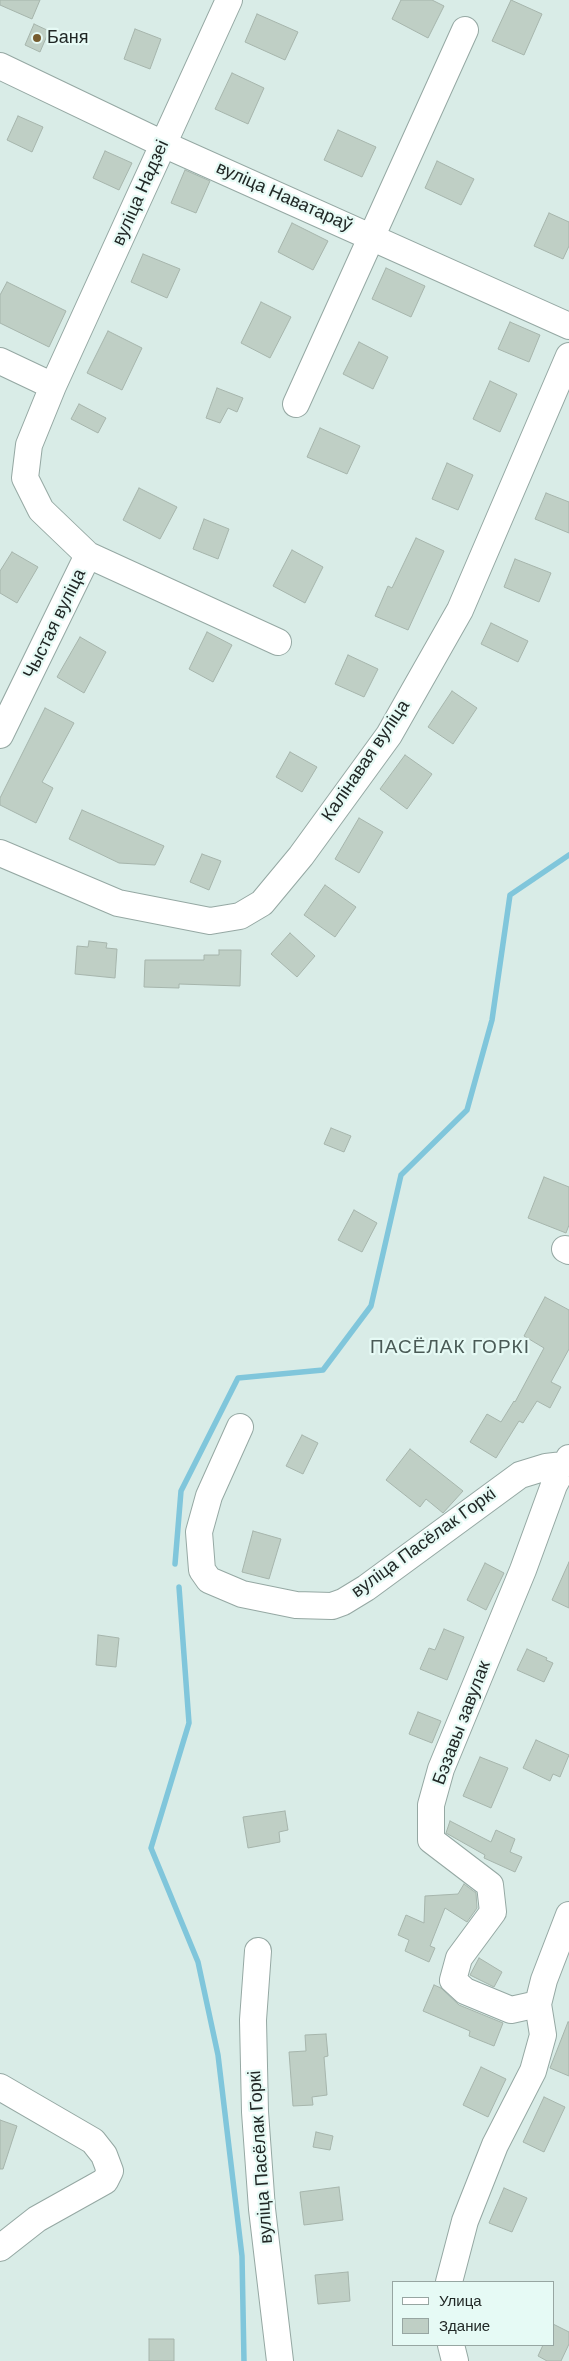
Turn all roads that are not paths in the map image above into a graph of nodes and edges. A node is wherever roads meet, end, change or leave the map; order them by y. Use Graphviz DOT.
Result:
graph roads {
  1 [pos="228,0"];
  2 [pos="465,30"];
  3 [pos="0,66"];
  4 [pos="164,144"];
  5 [pos="373,236"];
  6 [pos="569,326"];
  7 [pos="569,356"];
  8 [pos="0,361"];
  9 [pos="53,386"];
  10 [pos="296,404"];
  11 [pos="88,555"];
  12 [pos="278,642"];
  13 [pos="0,735"];
  14 [pos="0,854"];
  15 [pos="240,1427"];
  16 [pos="566,1462"];
  17 [pos="569,1915"];
  18 [pos="258,1952"];
  19 [pos="538,2004"];
  20 [pos="0,2087"];
  21 [pos="0,2248"];
  22 [pos="450,2281"];
  23 [pos="451,2346"];
  24 [pos="280,2361"];
  25 [pos="455,2361"];
  1 -- 4 [label="street, вуліца Надзеі"];
  2 -- 5 [label="street"];
  3 -- 4 [label="street, вуліца Наватараў"];
  4 -- 5 [label="street, вуліца Наватараў"];
  4 -- 9 [label="street, вуліца Надзеі"];
  5 -- 6 [label="street, вуліца Наватараў"];
  5 -- 10 [label="street"];
  7 -- 14 [label="street, Калінавая вуліца"];
  8 -- 9 [label="street"];
  9 -- 11 [label="street, Чыстая вуліца"];
  11 -- 12 [label="street"];
  11 -- 13 [label="street, Чыстая вуліца"];
  15 -- 16 [label="street, вуліца Пасёлак Горкі"];
  16 -- 19 [label="street, Бэзавы завулак"];
  17 -- 19 [label="street"];
  18 -- 24 [label="street, вуліца Пасёлак Горкі"];
  19 -- 22 [label="street"];
  20 -- 21 [label="street"];
  23 -- 25 [label="street"];
}
